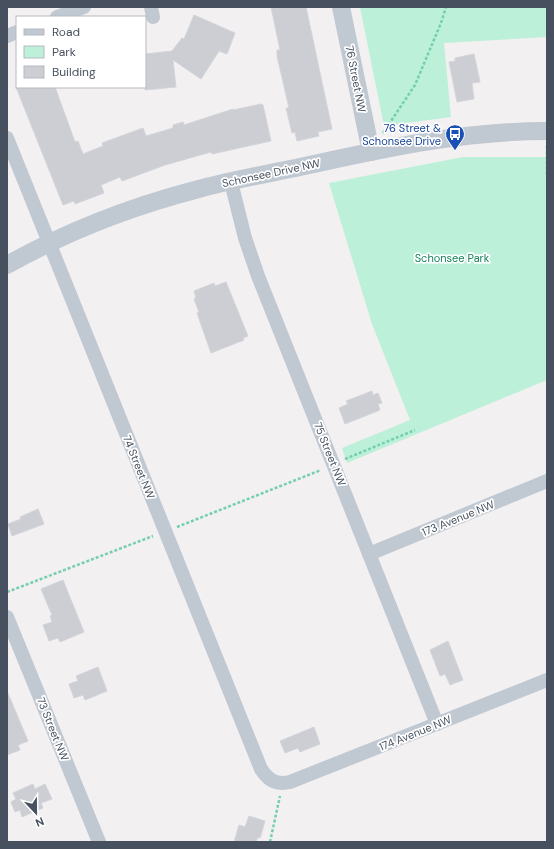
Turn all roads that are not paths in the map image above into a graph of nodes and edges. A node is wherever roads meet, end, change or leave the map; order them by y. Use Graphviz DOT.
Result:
graph roads {
  1 [pos="84,7"];
  2 [pos="341,7"];
  3 [pos="60,16"];
  4 [pos="547,131"];
  5 [pos="7,138"];
  6 [pos="371,152"];
  7 [pos="231,182"];
  8 [pos="49,244"];
  9 [pos="7,265"];
  10 [pos="547,481"];
  11 [pos="369,554"];
  12 [pos="7,617"];
  13 [pos="547,680"];
  14 [pos="437,724"];
  15 [pos="282,784"];
  16 [pos="99,842"];
  1 -- 3 [label="street"];
  2 -- 6 [label="street, 76 Street NW"];
  4 -- 6 [label="street, Schonsee Drive NW"];
  5 -- 8 [label="street, 74 Street NW"];
  6 -- 7 [label="street, Schonsee Drive NW"];
  7 -- 8 [label="street, Schonsee Drive NW"];
  7 -- 11 [label="street, 75 Street NW"];
  8 -- 9 [label="street, Schonsee Drive NW"];
  8 -- 15 [label="street, 74 Street NW"];
  10 -- 11 [label="street, 173 Avenue NW"];
  11 -- 14 [label="street, 75 Street NW"];
  12 -- 16 [label="street, 73 Street NW"];
  13 -- 14 [label="street, 174 Avenue NW"];
  14 -- 15 [label="street, 174 Avenue NW"];
}
